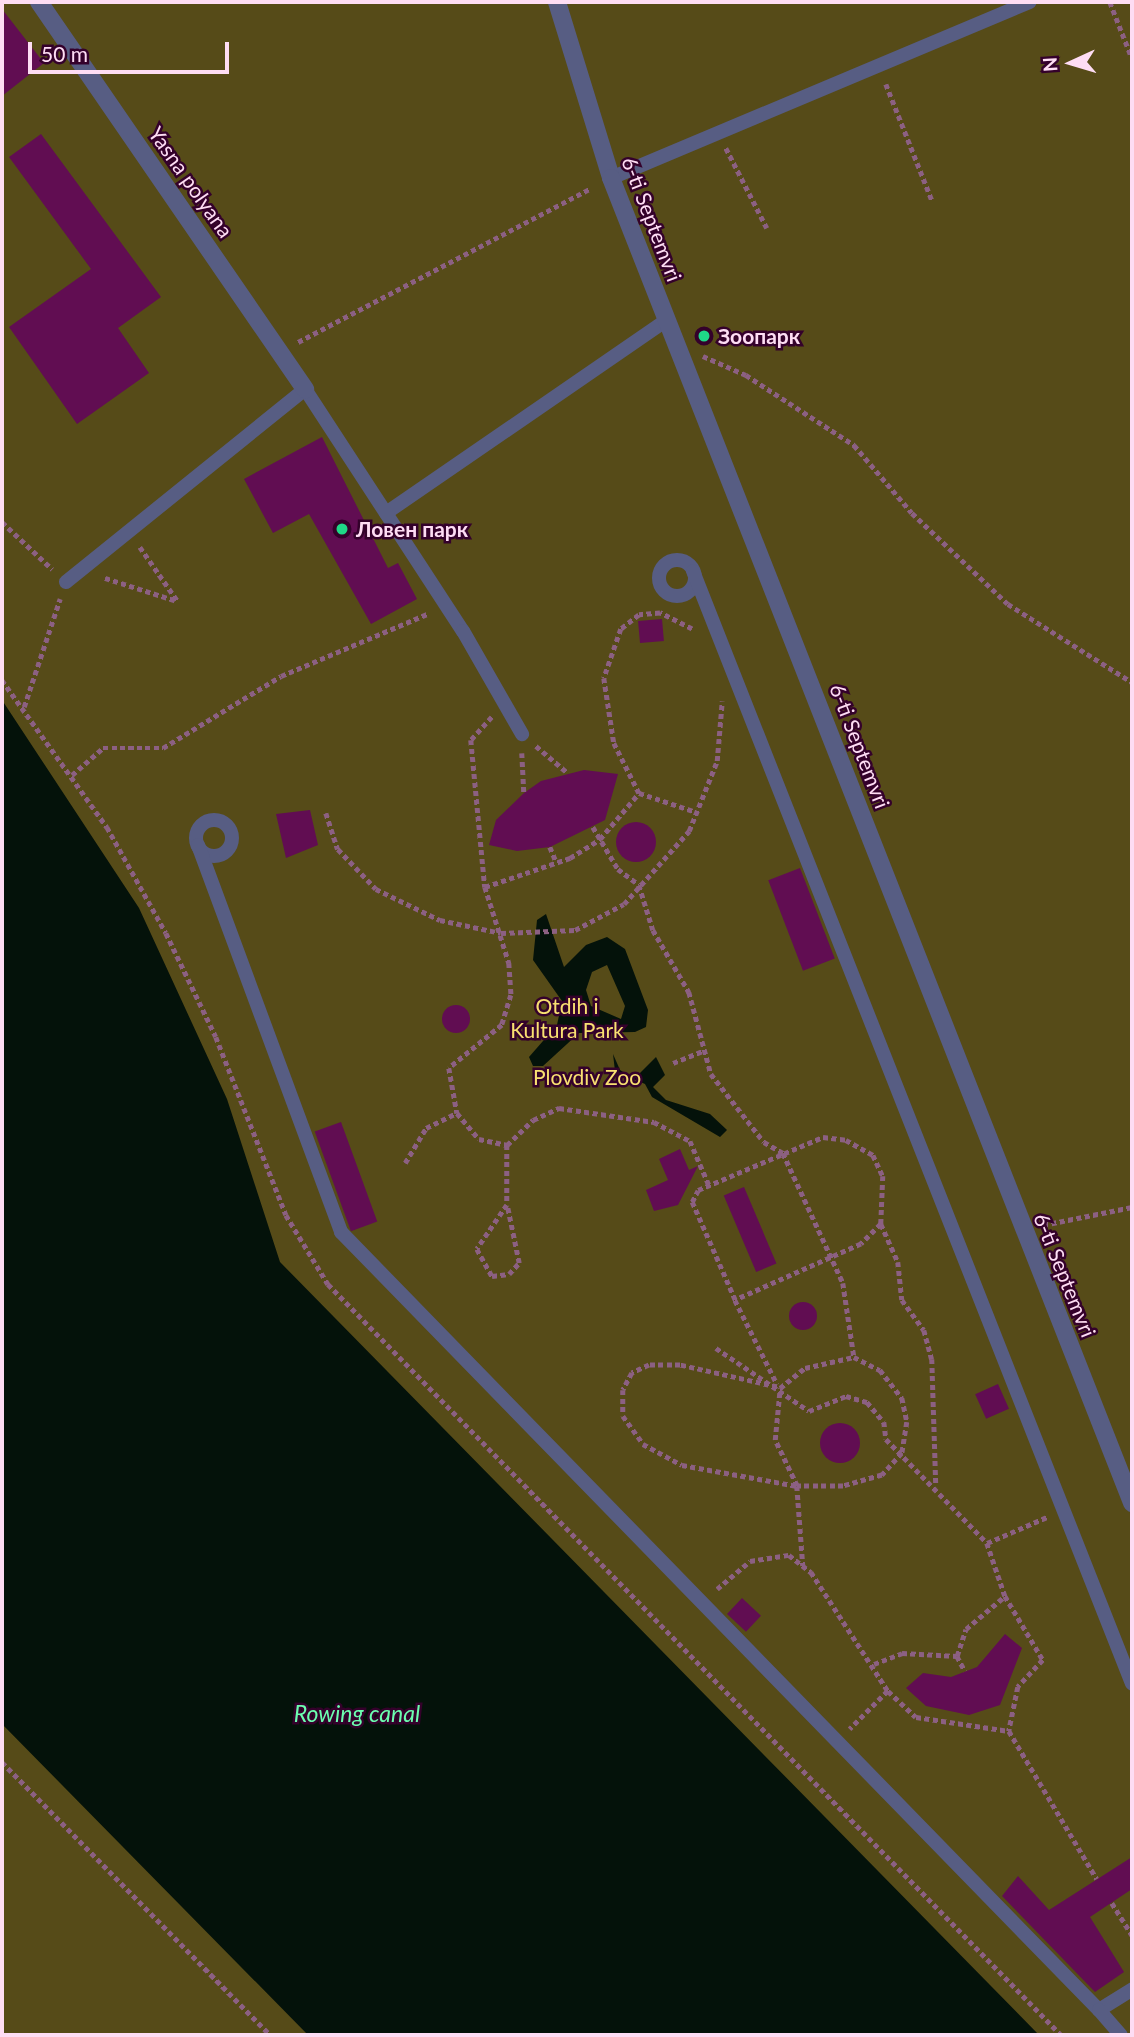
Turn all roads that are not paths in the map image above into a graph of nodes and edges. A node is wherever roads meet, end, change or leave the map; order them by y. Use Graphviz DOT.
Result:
graph roads {
  1 [pos="39,2"];
  2 [pos="557,2"];
  3 [pos="1030,2"];
  4 [pos="611,178"];
  5 [pos="667,320"];
  6 [pos="305,389"];
  7 [pos="386,513"];
  8 [pos="693,571"];
  9 [pos="66,582"];
  10 [pos="522,734"];
  11 [pos="198,845"];
  12 [pos="1132,1503"];
  13 [pos="1132,1684"];
  14 [pos="1132,1989"];
  15 [pos="1099,2010"];
  16 [pos="1121,2035"];
  1 -- 6 [label="street, Yasna polyana"];
  2 -- 4 [label="street, 6-ti Septemvri"];
  3 -- 4 [label="lane"];
  4 -- 5 [label="street, 6-ti Septemvri"];
  5 -- 7 [label="lane"];
  5 -- 12 [label="street, 6-ti Septemvri"];
  6 -- 7 [label="lane"];
  6 -- 9 [label="lane"];
  7 -- 10 [label="lane"];
  8 -- 13 [label="lane"];
  11 -- 15 [label="lane"];
  14 -- 15 [label="lane"];
  15 -- 16 [label="lane"];
}
